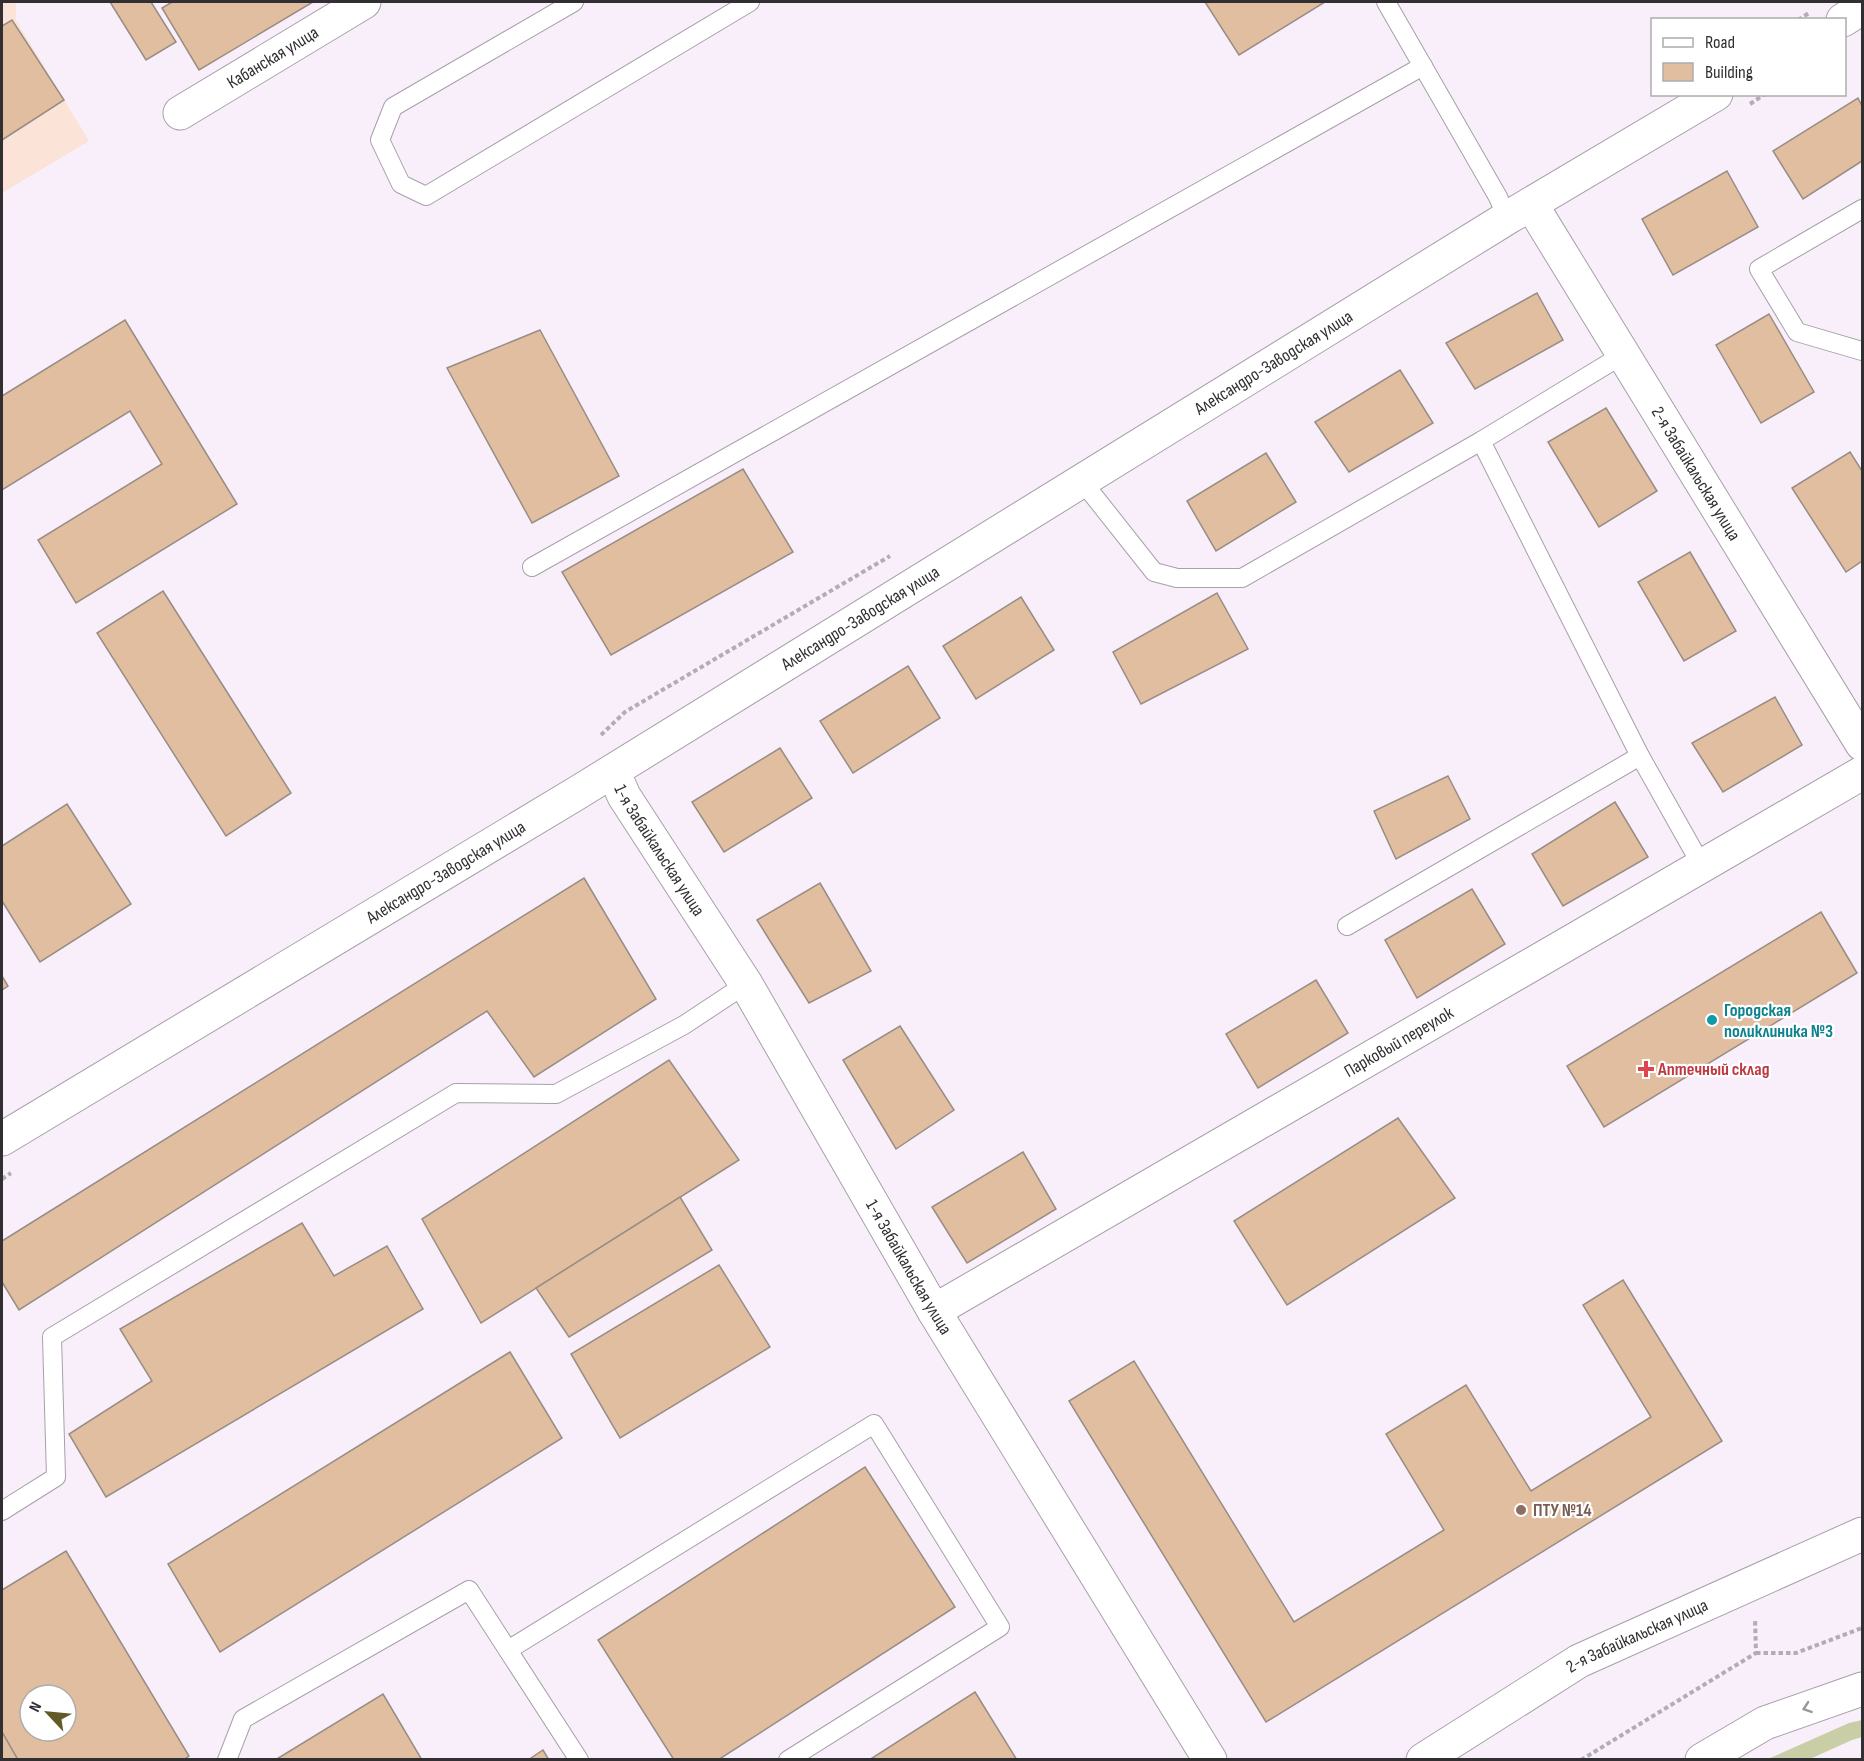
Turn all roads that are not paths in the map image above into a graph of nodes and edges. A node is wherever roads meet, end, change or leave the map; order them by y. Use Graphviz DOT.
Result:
graph roads {
  1 [pos="364,2"];
  2 [pos="574,2"];
  3 [pos="750,2"];
  4 [pos="1386,2"];
  5 [pos="731,6"];
  6 [pos="1863,8"];
  7 [pos="1846,18"];
  8 [pos="1423,66"];
  9 [pos="1713,96"];
  10 [pos="180,113"];
  11 [pos="1863,209"];
  12 [pos="1519,211"];
  13 [pos="1863,351"];
  14 [pos="1624,354"];
  15 [pos="1481,441"];
  16 [pos="1082,481"];
  17 [pos="532,567"];
  18 [pos="1863,744"];
  19 [pos="1640,756"];
  20 [pos="613,771"];
  21 [pos="1863,773"];
  22 [pos="1702,866"];
  23 [pos="1347,926"];
  24 [pos="746,984"];
  25 [pos="2,1139"];
  26 [pos="934,1311"];
  27 [pos="2,1511"];
  28 [pos="1863,1534"];
  29 [pos="508,1650"];
  30 [pos="1863,1689"];
  31 [pos="227,1760"];
  32 [pos="579,1760"];
  33 [pos="788,1760"];
  34 [pos="1210,1760"];
  35 [pos="1424,1760"];
  36 [pos="1702,1760"];
  1 -- 10 [label="street, Кабанская улица"];
  2 -- 5 [label="lane"];
  3 -- 5 [label="lane"];
  4 -- 8 [label="lane"];
  6 -- 7 [label="street"];
  8 -- 12 [label="lane"];
  8 -- 17 [label="lane"];
  9 -- 12 [label="street, Александро-Заводская улица"];
  11 -- 13 [label="lane"];
  12 -- 14 [label="street, 2-я Забайкальская улица"];
  12 -- 16 [label="street, Александро-Заводская улица"];
  14 -- 15 [label="lane"];
  14 -- 18 [label="street, 2-я Забайкальская улица"];
  15 -- 16 [label="lane"];
  15 -- 19 [label="lane"];
  16 -- 20 [label="street, Александро-Заводская улица"];
  19 -- 22 [label="lane"];
  19 -- 23 [label="lane"];
  20 -- 24 [label="street, 1-я Забайкальская улица"];
  20 -- 25 [label="street, Александро-Заводская улица"];
  21 -- 22 [label="street, Парковый переулок"];
  22 -- 26 [label="street, Парковый переулок"];
  24 -- 26 [label="street, 1-я Забайкальская улица"];
  24 -- 27 [label="lane"];
  26 -- 34 [label="street, 1-я Забайкальская улица"];
  28 -- 35 [label="street, 2-я Забайкальская улица"];
  29 -- 31 [label="lane"];
  29 -- 32 [label="lane"];
  29 -- 33 [label="lane"];
  30 -- 36 [label="street, one-way"];
}
